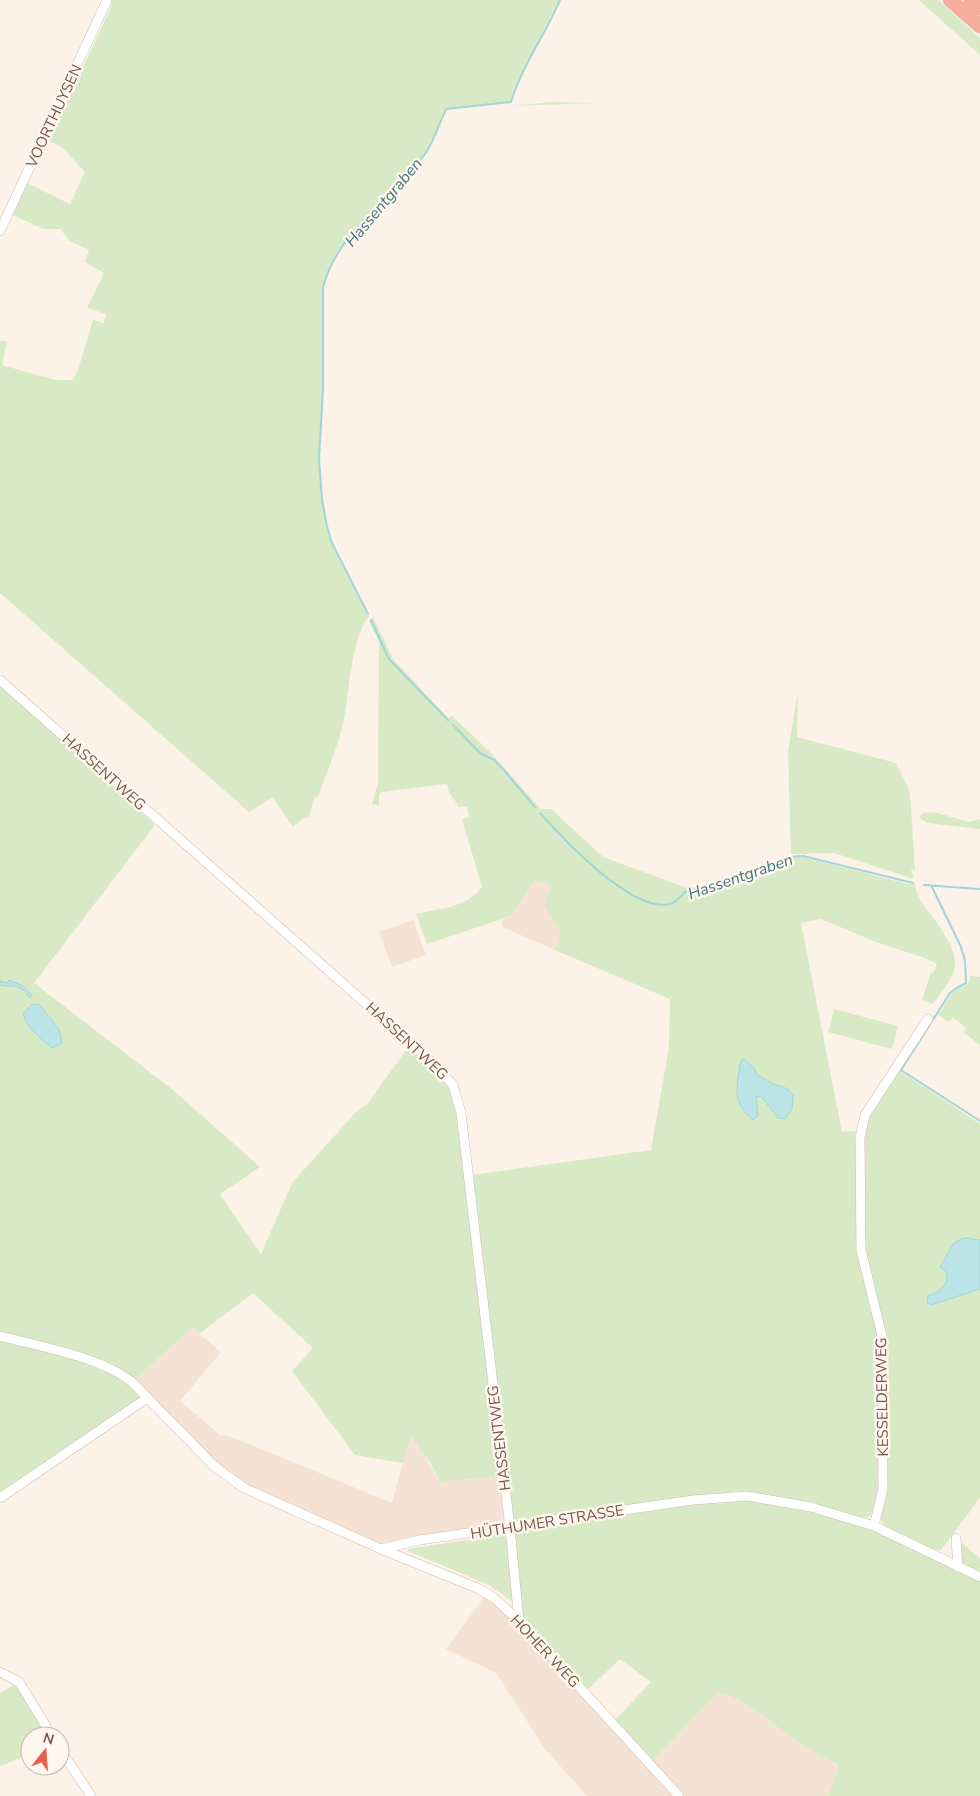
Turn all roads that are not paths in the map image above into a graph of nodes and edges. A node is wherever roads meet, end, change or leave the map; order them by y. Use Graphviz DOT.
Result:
graph roads {
  1 [pos="106,0"];
  2 [pos="950,0"];
  3 [pos="971,0"];
  4 [pos="980,8"];
  5 [pos="980,26"];
  6 [pos="0,231"];
  7 [pos="0,680"];
  8 [pos="928,1019"];
  9 [pos="0,1336"];
  10 [pos="147,1398"];
  11 [pos="0,1498"];
  12 [pos="874,1526"];
  13 [pos="510,1528"];
  14 [pos="956,1538"];
  15 [pos="381,1549"];
  16 [pos="958,1567"];
  17 [pos="980,1578"];
  18 [pos="519,1621"];
  19 [pos="0,1672"];
  20 [pos="46,1726"];
  21 [pos="70,1764"];
  22 [pos="91,1796"];
  23 [pos="680,1796"];
  1 -- 6 [label="street, VOORTHUYSEN"];
  2 -- 5 [label="highway"];
  3 -- 4 [label="highway"];
  7 -- 13 [label="street, HASSENTWEG"];
  8 -- 12 [label="street, KESSELDERWEG"];
  9 -- 10 [label="street"];
  10 -- 11 [label="street"];
  10 -- 15 [label="street"];
  12 -- 13 [label="street, HÜTHUMER STRASSE"];
  12 -- 16 [label="street, HÜTHUMER STRASSE"];
  13 -- 15 [label="street, HÜTHUMER STRASSE"];
  13 -- 18 [label="street, HASSENTWEG"];
  14 -- 16 [label="street"];
  15 -- 18 [label="street, HOHER WEG"];
  16 -- 17 [label="street, HÜTHUMER STRASSE"];
  18 -- 23 [label="street, HOHER WEG"];
  19 -- 20 [label="street"];
  21 -- 22 [label="street"];
}
